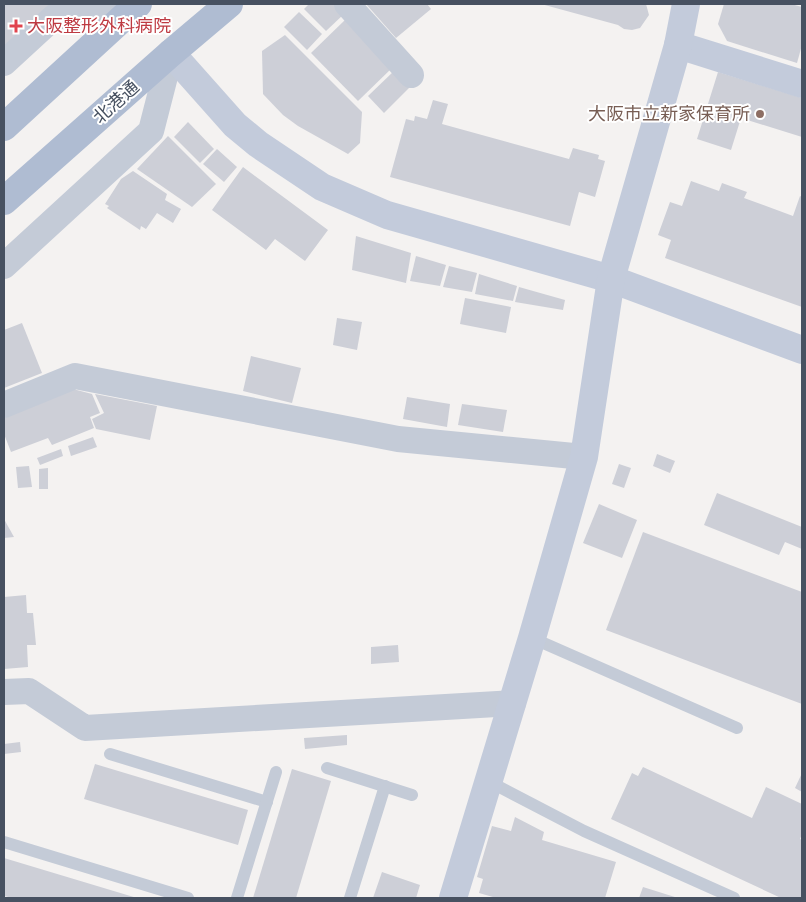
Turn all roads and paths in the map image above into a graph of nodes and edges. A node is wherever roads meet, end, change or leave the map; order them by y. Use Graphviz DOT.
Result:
graph roads {
  1 [pos="229,4"];
  2 [pos="347,4"];
  3 [pos="686,4"];
  4 [pos="134,7"];
  5 [pos="678,45"];
  6 [pos="171,53"];
  7 [pos="4,63"];
  8 [pos="411,76"];
  9 [pos="802,84"];
  10 [pos="4,127"];
  11 [pos="4,201"];
  12 [pos="4,266"];
  13 [pos="611,279"];
  14 [pos="802,350"];
  15 [pos="4,405"];
  16 [pos="584,457"];
  17 [pos="532,638"];
  18 [pos="4,692"];
  19 [pos="513,703"];
  20 [pos="737,728"];
  21 [pos="110,754"];
  22 [pos="327,768"];
  23 [pos="276,772"];
  24 [pos="488,781"];
  25 [pos="385,786"];
  26 [pos="412,795"];
  27 [pos="267,802"];
  28 [pos="4,842"];
  29 [pos="188,898"];
  30 [pos="237,898"];
  31 [pos="350,898"];
  32 [pos="453,898"];
  33 [pos="734,898"];
  1 -- 6 [label="main road, 北港通"];
  2 -- 8 [label="street"];
  3 -- 5 [label="street"];
  4 -- 7 [label="street"];
  4 -- 10 [label="main road"];
  5 -- 9 [label="street"];
  5 -- 13 [label="street"];
  6 -- 11 [label="main road, 北港通"];
  6 -- 12 [label="street"];
  6 -- 13 [label="street"];
  13 -- 14 [label="street"];
  13 -- 16 [label="street"];
  15 -- 16 [label="street"];
  16 -- 17 [label="street"];
  17 -- 19 [label="street"];
  17 -- 20 [label="lane"];
  18 -- 19 [label="street"];
  19 -- 24 [label="street"];
  21 -- 27 [label="lane"];
  22 -- 25 [label="lane"];
  23 -- 27 [label="lane"];
  24 -- 32 [label="street"];
  24 -- 33 [label="lane"];
  25 -- 26 [label="lane"];
  25 -- 31 [label="lane"];
  27 -- 30 [label="lane"];
  28 -- 29 [label="lane"];
}
